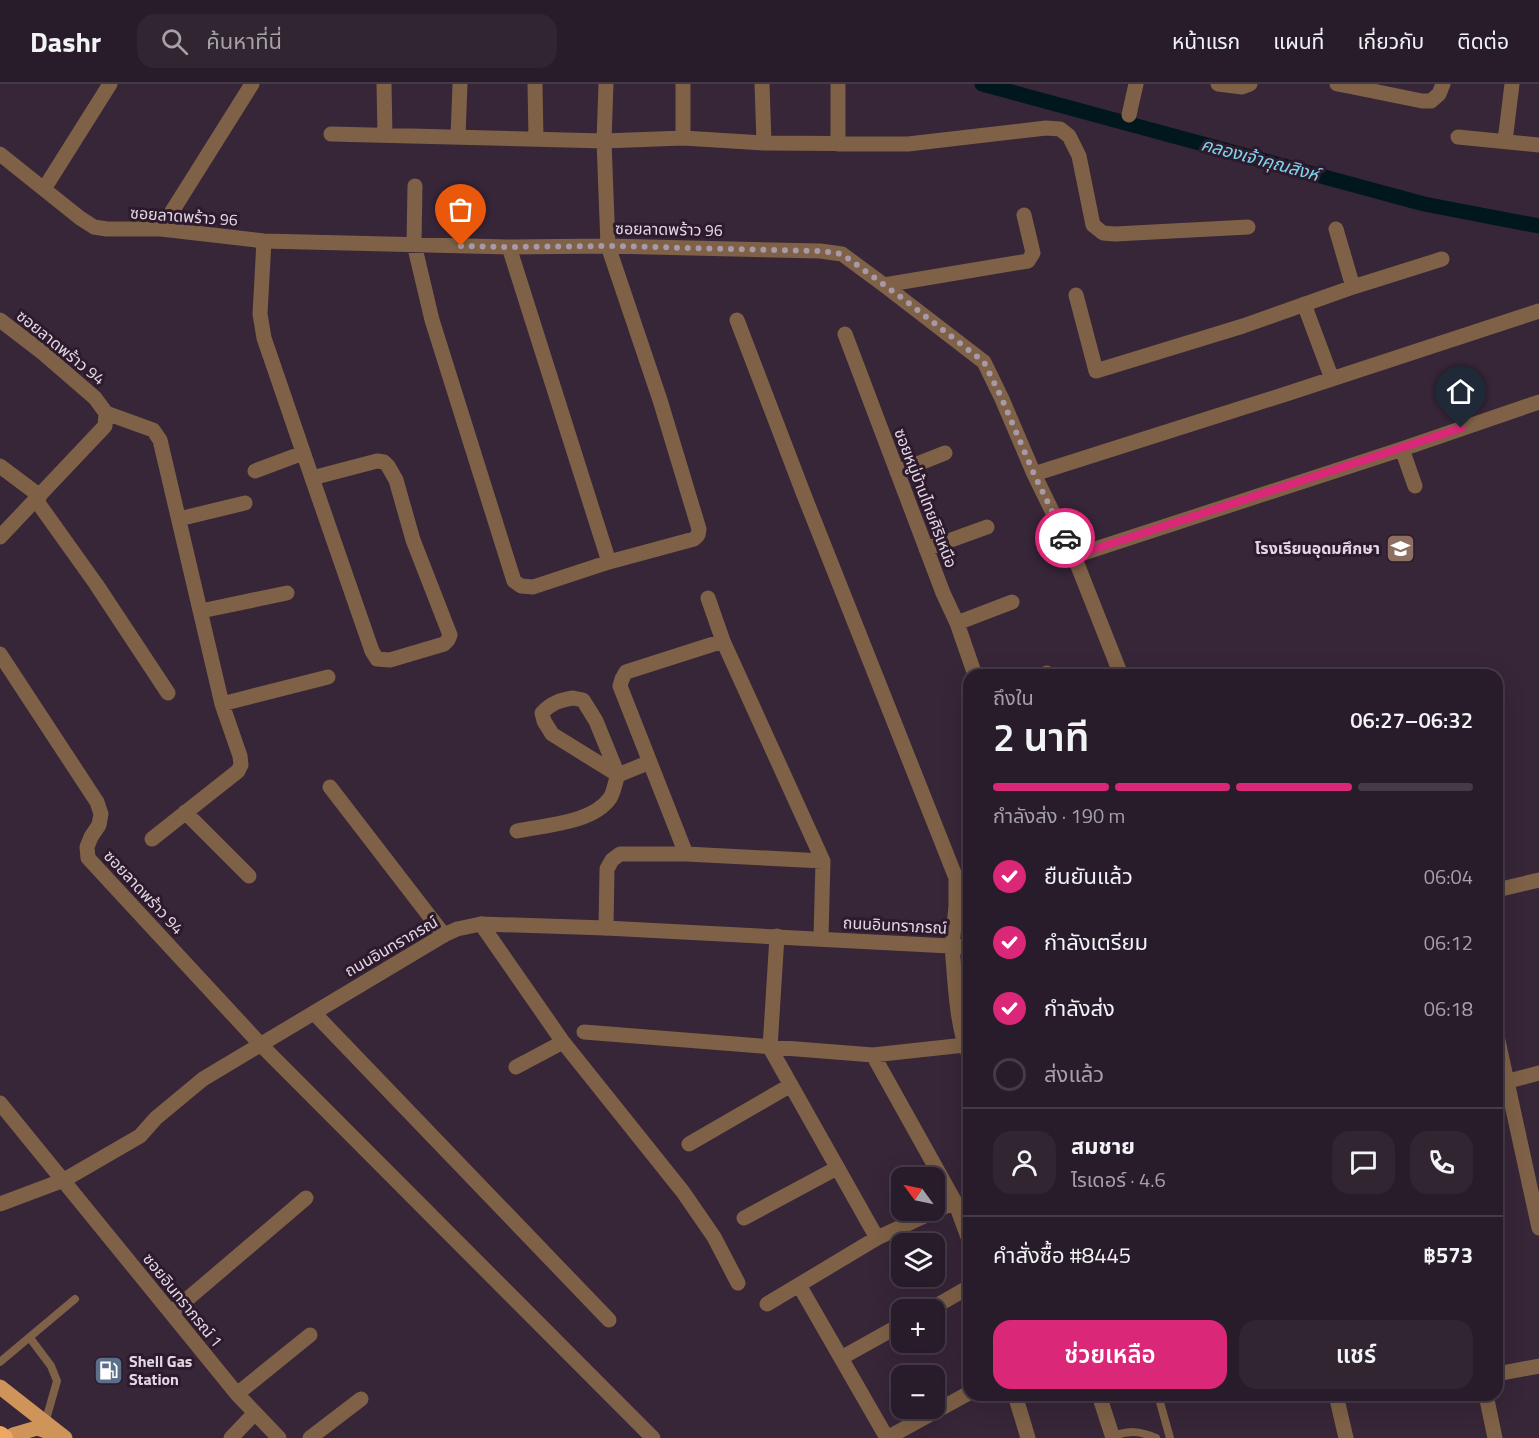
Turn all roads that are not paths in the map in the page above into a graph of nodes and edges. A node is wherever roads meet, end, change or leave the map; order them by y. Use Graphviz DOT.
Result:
graph roads {
  1 [pos="110,84"];
  2 [pos="252,84"];
  3 [pos="384,84"];
  4 [pos="460,84"];
  5 [pos="535,84"];
  6 [pos="606,84"];
  7 [pos="683,84"];
  8 [pos="762,84"];
  9 [pos="1136,84"];
  10 [pos="1218,84"];
  11 [pos="1250,84"];
  12 [pos="1337,84"];
  13 [pos="1443,84"];
  14 [pos="1512,84"];
  15 [pos="838,86"];
  16 [pos="1354,86"];
  17 [pos="1129,115"];
  18 [pos="331,134"];
  19 [pos="385,135"];
  20 [pos="458,137"];
  21 [pos="1458,137"];
  22 [pos="683,138"];
  23 [pos="536,139"];
  24 [pos="604,141"];
  25 [pos="1505,141"];
  26 [pos="764,143"];
  27 [pos="838,144"];
  28 [pos="1539,145"];
  29 [pos="0,154"];
  30 [pos="415,186"];
  31 [pos="44,189"];
  32 [pos="1024,215"];
  33 [pos="1248,227"];
  34 [pos="161,229"];
  35 [pos="1336,229"];
  36 [pos="264,241"];
  37 [pos="414,244"];
  38 [pos="608,246"];
  39 [pos="508,247"];
  40 [pos="1442,259"];
  41 [pos="884,285"];
  42 [pos="1353,287"];
  43 [pos="1076,295"];
  44 [pos="1305,304"];
  45 [pos="1539,311"];
  46 [pos="0,320"];
  47 [pos="736,320"];
  48 [pos="845,334"];
  49 [pos="1332,379"];
  50 [pos="1539,402"];
  51 [pos="106,413"];
  52 [pos="1402,449"];
  53 [pos="303,453"];
  54 [pos="945,453"];
  55 [pos="0,466"];
  56 [pos="255,471"];
  57 [pos="897,472"];
  58 [pos="1034,474"];
  59 [pos="312,478"];
  60 [pos="1415,486"];
  61 [pos="38,498"];
  62 [pos="245,503"];
  63 [pos="179,519"];
  64 [pos="987,527"];
  65 [pos="0,537"];
  66 [pos="926,549"];
  67 [pos="1074,556"];
  68 [pos="609,562"];
  69 [pos="287,593"];
  70 [pos="708,597"];
  71 [pos="1012,602"];
  72 [pos="201,611"];
  73 [pos="957,623"];
  74 [pos="723,641"];
  75 [pos="0,654"];
  76 [pos="973,669"];
  77 [pos="1119,669"];
  78 [pos="328,677"];
  79 [pos="168,693"];
  80 [pos="222,704"];
  81 [pos="650,762"];
  82 [pos="618,775"];
  83 [pos="330,787"];
  84 [pos="185,812"];
  85 [pos="517,831"];
  86 [pos="153,839"];
  87 [pos="686,854"];
  88 [pos="823,861"];
  89 [pos="249,876"];
  90 [pos="1539,880"];
  91 [pos="1503,889"];
  92 [pos="481,924"];
  93 [pos="606,928"];
  94 [pos="444,935"];
  95 [pos="777,936"];
  96 [pos="821,938"];
  97 [pos="952,946"];
  98 [pos="963,947"];
  99 [pos="314,1013"];
  100 [pos="963,1030"];
  101 [pos="584,1032"];
  102 [pos="563,1042"];
  103 [pos="261,1045"];
  104 [pos="770,1048"];
  105 [pos="963,1050"];
  106 [pos="873,1055"];
  107 [pos="516,1067"];
  108 [pos="1539,1073"];
  109 [pos="1503,1082"];
  110 [pos="790,1085"];
  111 [pos="1503,1086"];
  112 [pos="0,1103"];
  113 [pos="689,1144"];
  114 [pos="837,1168"];
  115 [pos="64,1180"];
  116 [pos="306,1198"];
  117 [pos="955,1202"];
  118 [pos="0,1204"];
  119 [pos="744,1218"];
  120 [pos="963,1224"];
  121 [pos="1539,1228"];
  122 [pos="877,1238"];
  123 [pos="738,1283"];
  124 [pos="800,1285"];
  125 [pos="963,1290"];
  126 [pos="75,1299"];
  127 [pos="945,1301"];
  128 [pos="767,1304"];
  129 [pos="171,1313"];
  130 [pos="609,1320"];
  131 [pos="891,1330"];
  132 [pos="309,1335"];
  133 [pos="30,1338"];
  134 [pos="841,1358"];
  135 [pos="0,1362"];
  136 [pos="1539,1366"];
  137 [pos="1503,1373"];
  138 [pos="0,1386"];
  139 [pos="237,1394"];
  140 [pos="963,1396"];
  141 [pos="361,1399"];
  142 [pos="1018,1401"];
  143 [pos="1101,1401"];
  144 [pos="1160,1401"];
  145 [pos="1337,1401"];
  146 [pos="1486,1401"];
  147 [pos="255,1413"];
  148 [pos="45,1423"];
  149 [pos="0,1435"];
  150 [pos="63,1437"];
  151 [pos="1112,1437"];
  152 [pos="4,1438"];
  153 [pos="10,1438"];
  154 [pos="231,1438"];
  155 [pos="279,1438"];
  156 [pos="310,1438"];
  157 [pos="653,1438"];
  158 [pos="887,1438"];
  159 [pos="1028,1438"];
  160 [pos="1156,1438"];
  161 [pos="1170,1438"];
  162 [pos="1346,1438"];
  163 [pos="1495,1438"];
  1 -- 31 [label="street"];
  2 -- 34 [label="street"];
  3 -- 19 [label="street"];
  4 -- 20 [label="street"];
  5 -- 23 [label="street"];
  6 -- 24 [label="street"];
  7 -- 22 [label="street"];
  8 -- 26 [label="street"];
  9 -- 17 [label="street"];
  10 -- 11 [label="street"];
  12 -- 16 [label="street"];
  13 -- 16 [label="street"];
  14 -- 25 [label="street"];
  15 -- 27 [label="street"];
  18 -- 19 [label="street"];
  19 -- 20 [label="street"];
  20 -- 23 [label="street"];
  21 -- 25 [label="street"];
  22 -- 24 [label="street"];
  22 -- 26 [label="street"];
  23 -- 24 [label="street"];
  24 -- 38 [label="street"];
  25 -- 28 [label="street"];
  26 -- 27 [label="street"];
  27 -- 33 [label="street"];
  29 -- 31 [label="street, ซอยลาดพร้าว 96"];
  30 -- 37 [label="street"];
  31 -- 34 [label="street, ซอยลาดพร้าว 96"];
  32 -- 41 [label="street"];
  34 -- 36 [label="street, ซอยลาดพร้าว 96"];
  35 -- 42 [label="street"];
  36 -- 37 [label="street, ซอยลาดพร้าว 96"];
  36 -- 53 [label="street"];
  37 -- 39 [label="street, ซอยลาดพร้าว 96"];
  37 -- 68 [label="street"];
  38 -- 39 [label="street, ซอยลาดพร้าว 96"];
  38 -- 41 [label="street, ซอยลาดพร้าว 96"];
  38 -- 68 [label="street"];
  39 -- 68 [label="street"];
  40 -- 42 [label="street"];
  41 -- 58 [label="street, ซอยลาดพร้าว 96"];
  42 -- 44 [label="street"];
  43 -- 44 [label="street"];
  44 -- 49 [label="street"];
  45 -- 49 [label="street"];
  46 -- 51 [label="street, ซอยลาดพร้าว 94"];
  47 -- 97 [label="street"];
  48 -- 57 [label="street, ซอยหมู่บ้านไทยศิริเหนือ"];
  49 -- 58 [label="street"];
  50 -- 52 [label="street"];
  51 -- 61 [label="street"];
  51 -- 63 [label="street"];
  52 -- 60 [label="street"];
  52 -- 67 [label="street"];
  53 -- 56 [label="street"];
  53 -- 59 [label="street"];
  54 -- 57 [label="street"];
  55 -- 61 [label="street"];
  57 -- 66 [label="street, ซอยหมู่บ้านไทยศิริเหนือ"];
  58 -- 67 [label="street, ซอยลาดพร้าว 96"];
  59 -- 59 [label="street"];
  61 -- 65 [label="street"];
  61 -- 79 [label="street"];
  62 -- 63 [label="street"];
  63 -- 72 [label="street"];
  64 -- 66 [label="street"];
  66 -- 73 [label="street, ซอยหมู่บ้านไทยศิริเหนือ"];
  67 -- 77 [label="street, ซอยลาดพร้าว 96"];
  69 -- 72 [label="street"];
  70 -- 74 [label="street"];
  71 -- 73 [label="street"];
  72 -- 80 [label="street"];
  73 -- 76 [label="street, ซอยหมู่บ้านไทยศิริเหนือ"];
  74 -- 81 [label="street"];
  74 -- 88 [label="street"];
  75 -- 103 [label="street, ซอยลาดพร้าว 94"];
  78 -- 80 [label="street"];
  80 -- 84 [label="street"];
  81 -- 82 [label="street"];
  81 -- 87 [label="street"];
  82 -- 82 [label="street"];
  82 -- 85 [label="street"];
  83 -- 94 [label="street"];
  84 -- 86 [label="street"];
  84 -- 89 [label="street"];
  87 -- 88 [label="street"];
  87 -- 93 [label="street"];
  88 -- 96 [label="street"];
  90 -- 91 [label="street"];
  92 -- 93 [label="street, ถนนอินทราภรณ์"];
  92 -- 94 [label="street, ถนนอินทราภรณ์"];
  92 -- 102 [label="street"];
  93 -- 95 [label="street, ถนนอินทราภรณ์"];
  94 -- 99 [label="street, ถนนอินทราภรณ์"];
  95 -- 96 [label="street, ถนนอินทราภรณ์"];
  95 -- 104 [label="street"];
  96 -- 97 [label="street, ถนนอินทราภรณ์"];
  97 -- 98 [label="street, ถนนอินทราภรณ์"];
  97 -- 100 [label="street"];
  99 -- 103 [label="street, ถนนอินทราภรณ์"];
  99 -- 130 [label="street"];
  101 -- 104 [label="street"];
  102 -- 107 [label="street"];
  102 -- 123 [label="street"];
  103 -- 115 [label="street, ถนนอินทราภรณ์"];
  103 -- 157 [label="street"];
  104 -- 106 [label="street"];
  104 -- 110 [label="street"];
  105 -- 106 [label="street"];
  106 -- 117 [label="street"];
  108 -- 109 [label="street"];
  110 -- 113 [label="street"];
  110 -- 114 [label="street"];
  111 -- 121 [label="street"];
  112 -- 115 [label="street, ซอยอินทราภรณ์ 1"];
  114 -- 119 [label="street"];
  114 -- 122 [label="street"];
  115 -- 118 [label="street, ถนนอินทราภรณ์"];
  115 -- 129 [label="street, ซอยอินทราภรณ์ 1"];
  116 -- 129 [label="street"];
  117 -- 120 [label="street"];
  117 -- 122 [label="street"];
  122 -- 124 [label="street"];
  124 -- 128 [label="street"];
  124 -- 134 [label="street"];
  125 -- 127 [label="street"];
  126 -- 133 [label="lane"];
  129 -- 139 [label="street, ซอยอินทราภรณ์ 1"];
  131 -- 134 [label="street"];
  132 -- 139 [label="street"];
  133 -- 135 [label="lane"];
  133 -- 148 [label="lane"];
  134 -- 158 [label="street"];
  136 -- 137 [label="street"];
  138 -- 148 [label="main road"];
  139 -- 147 [label="street, ซอยอินทราภรณ์ 1"];
  140 -- 158 [label="street"];
  141 -- 156 [label="street"];
  142 -- 159 [label="street"];
  143 -- 151 [label="street"];
  144 -- 161 [label="lane"];
  145 -- 162 [label="street"];
  146 -- 163 [label="street"];
  147 -- 154 [label="street"];
  147 -- 155 [label="street, ซอยอินทราภรณ์ 1"];
  148 -- 150 [label="main road"];
  149 -- 152 [label="highway"];
  150 -- 153 [label="main road"];
  151 -- 160 [label="lane"];
}
